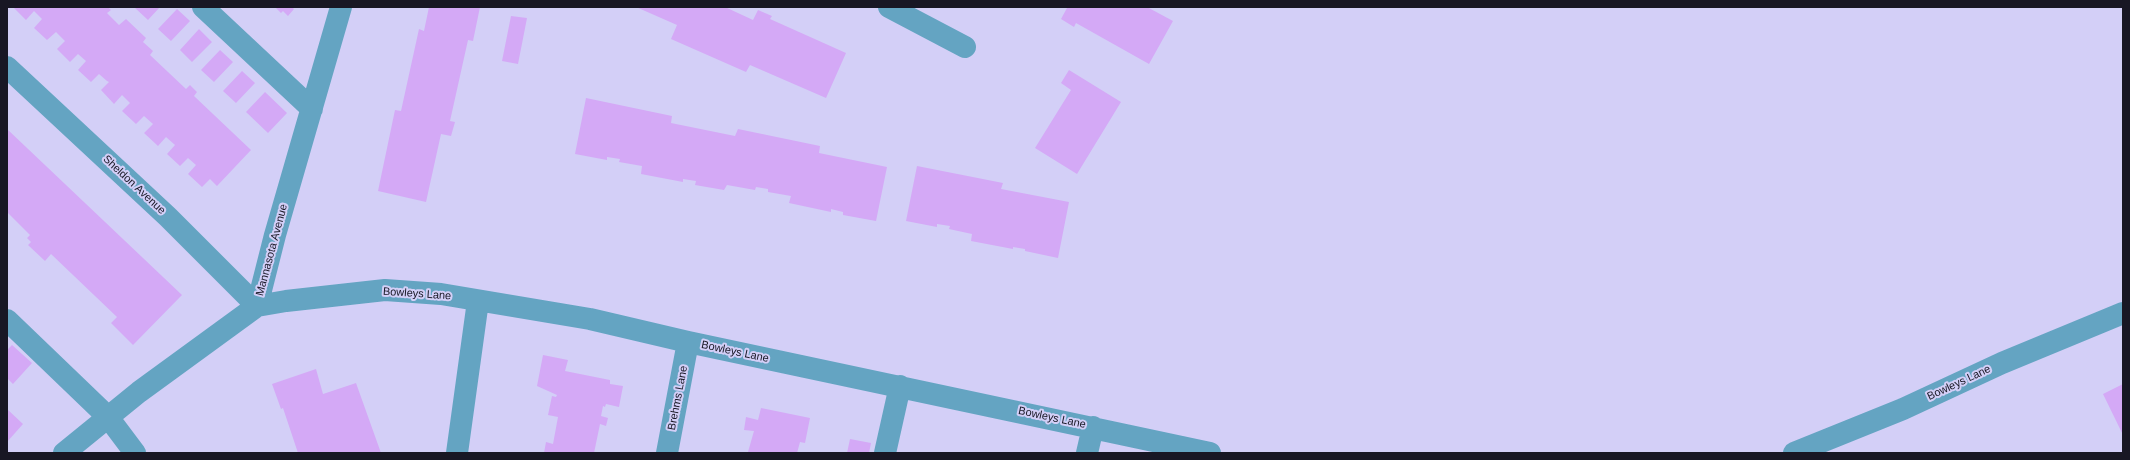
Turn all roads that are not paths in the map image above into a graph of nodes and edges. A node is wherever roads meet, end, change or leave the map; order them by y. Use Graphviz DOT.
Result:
graph roads {
  1 [pos="203,7"];
  2 [pos="341,7"];
  3 [pos="889,7"];
  4 [pos="965,47"];
  5 [pos="7,67"];
  6 [pos="312,109"];
  7 [pos="478,301"];
  8 [pos="257,306"];
  9 [pos="2123,313"];
  10 [pos="7,320"];
  11 [pos="688,342"];
  12 [pos="900,386"];
  13 [pos="108,417"];
  14 [pos="1093,427"];
  15 [pos="64,453"];
  16 [pos="135,453"];
  17 [pos="457,453"];
  18 [pos="668,453"];
  19 [pos="885,453"];
  20 [pos="1087,453"];
  21 [pos="1210,453"];
  22 [pos="1794,453"];
  1 -- 6 [label="street"];
  2 -- 6 [label="street, Mannasota Avenue"];
  3 -- 4 [label="street"];
  5 -- 8 [label="street, Sheldon Avenue"];
  6 -- 8 [label="street, Mannasota Avenue"];
  7 -- 8 [label="street, Bowleys Lane"];
  7 -- 11 [label="street, Bowleys Lane"];
  7 -- 17 [label="street"];
  8 -- 13 [label="street, Mannasota Avenue"];
  9 -- 22 [label="street, Bowleys Lane"];
  10 -- 13 [label="street"];
  11 -- 12 [label="street, Bowleys Lane"];
  11 -- 18 [label="street, Brehms Lane"];
  12 -- 14 [label="street, Bowleys Lane"];
  12 -- 19 [label="street"];
  13 -- 15 [label="street, Mannasota Avenue"];
  13 -- 16 [label="street"];
  14 -- 20 [label="street"];
  14 -- 21 [label="street, Bowleys Lane"];
}
